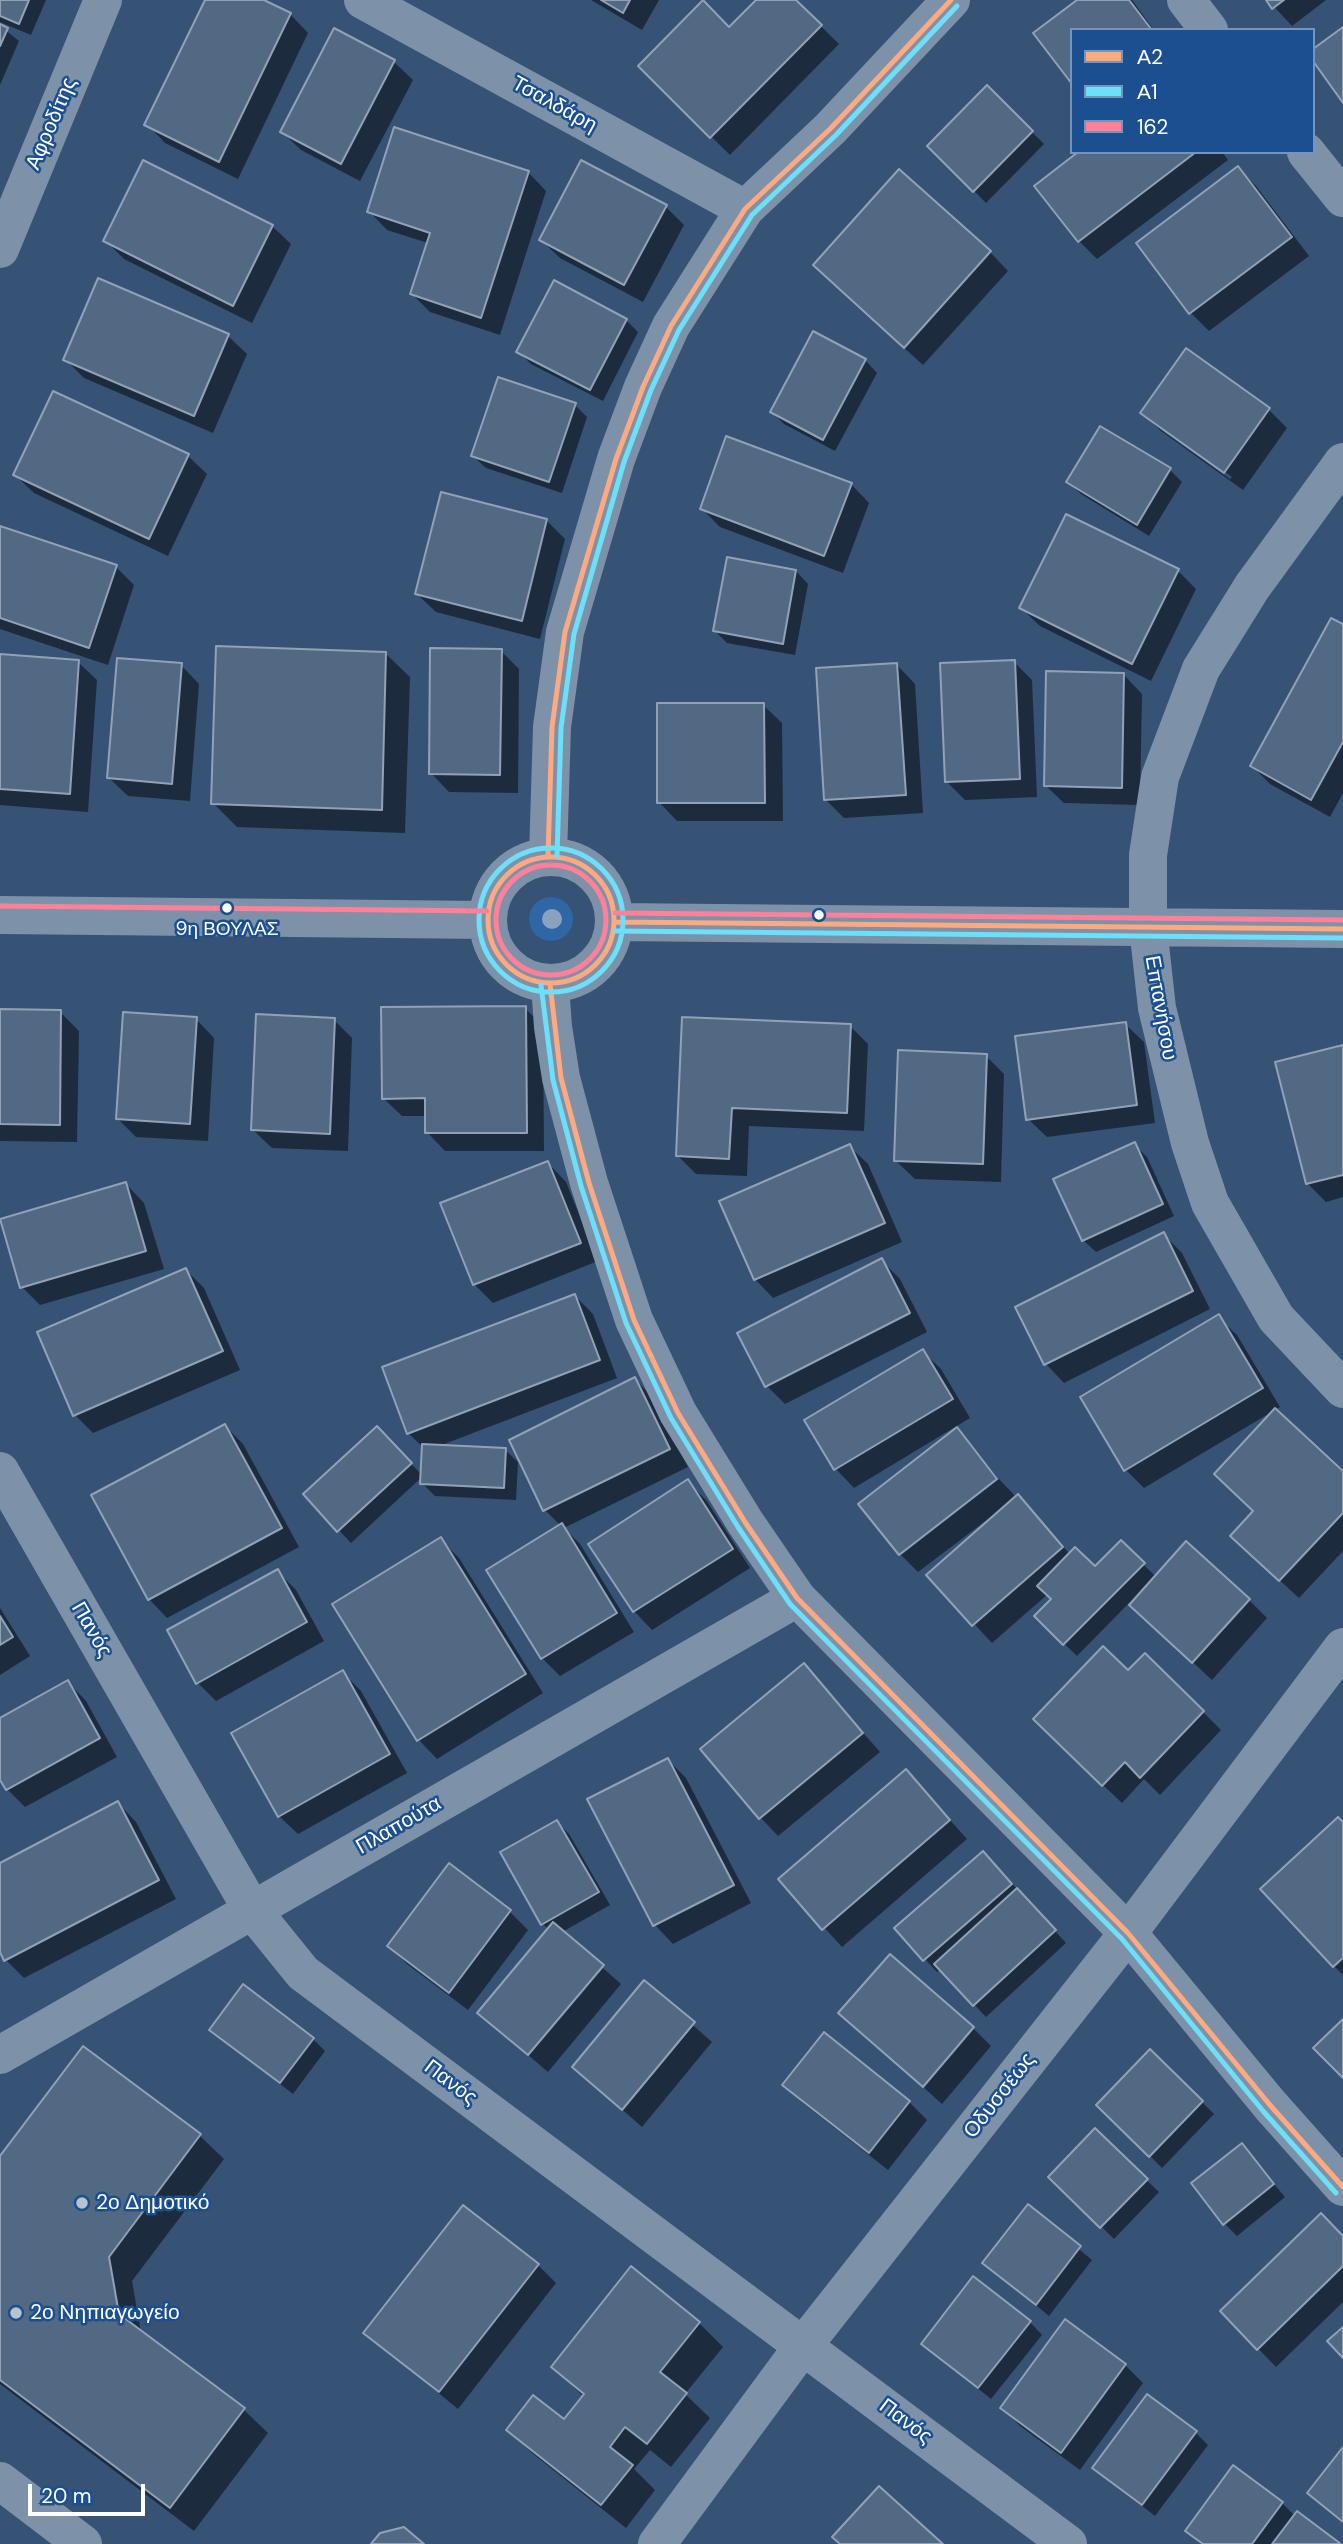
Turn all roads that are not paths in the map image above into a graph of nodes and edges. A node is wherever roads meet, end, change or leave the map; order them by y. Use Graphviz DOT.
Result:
graph roads {
  1 [pos="103,0"];
  2 [pos="363,0"];
  3 [pos="951,0"];
  4 [pos="1186,0"];
  5 [pos="1207,28"];
  6 [pos="1308,154"];
  7 [pos="1343,198"];
  8 [pos="746,209"];
  9 [pos="0,249"];
  10 [pos="1343,462"];
  11 [pos="548,856"];
  12 [pos="0,915"];
  13 [pos="487,920"];
  14 [pos="615,922"];
  15 [pos="1148,927"];
  16 [pos="1343,929"];
  17 [pos="550,984"];
  18 [pos="1343,1389"];
  19 [pos="0,1471"];
  20 [pos="797,1598"];
  21 [pos="1343,1647"];
  22 [pos="252,1910"];
  23 [pos="1128,1933"];
  24 [pos="0,2055"];
  25 [pos="1343,2187"];
  26 [pos="803,2346"];
  27 [pos="0,2481"];
  28 [pos="83,2544"];
  29 [pos="657,2544"];
  30 [pos="1068,2544"];
  1 -- 9 [label="street, Αφροδίτης"];
  2 -- 8 [label="street, Τσαλδάρη"];
  3 -- 8 [label="street"];
  4 -- 5 [label="street"];
  6 -- 7 [label="street"];
  8 -- 11 [label="street"];
  10 -- 15 [label="street, Επτανήσου"];
  11 -- 13 [label="street"];
  11 -- 14 [label="street"];
  12 -- 13 [label="street"];
  13 -- 17 [label="street"];
  14 -- 15 [label="street"];
  14 -- 17 [label="street"];
  15 -- 16 [label="street"];
  15 -- 18 [label="street, Επτανήσου"];
  17 -- 20 [label="street"];
  19 -- 22 [label="street, Πανός"];
  20 -- 22 [label="street, Πλαπούτα"];
  20 -- 23 [label="street"];
  21 -- 23 [label="street, Οδυσσέως"];
  22 -- 24 [label="street, Πλαπούτα"];
  22 -- 26 [label="street, Πανός"];
  23 -- 25 [label="street"];
  23 -- 26 [label="street, Οδυσσέως"];
  26 -- 29 [label="street, Οδυσσέως"];
  26 -- 30 [label="street, Πανός"];
  27 -- 28 [label="street"];
}
